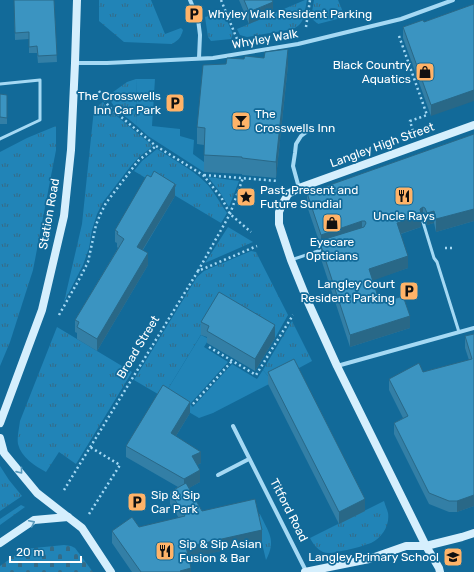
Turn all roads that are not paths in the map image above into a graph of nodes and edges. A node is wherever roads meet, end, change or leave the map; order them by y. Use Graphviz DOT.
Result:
graph roads {
  1 [pos="77,0"];
  2 [pos="190,0"];
  3 [pos="453,0"];
  4 [pos="199,58"];
  5 [pos="75,63"];
  6 [pos="0,84"];
  7 [pos="474,125"];
  8 [pos="309,130"];
  9 [pos="0,139"];
  10 [pos="299,188"];
  11 [pos="424,222"];
  12 [pos="329,247"];
  13 [pos="291,260"];
  14 [pos="474,328"];
  15 [pos="459,332"];
  16 [pos="337,366"];
  17 [pos="0,423"];
  18 [pos="233,426"];
  19 [pos="0,438"];
  20 [pos="249,459"];
  21 [pos="218,475"];
  22 [pos="68,517"];
  23 [pos="474,532"];
  24 [pos="0,543"];
  25 [pos="426,546"];
  26 [pos="111,572"];
  27 [pos="306,572"];
  28 [pos="440,572"];
  1 -- 5 [label="main road, Station Road"];
  2 -- 4 [label="street"];
  3 -- 4 [label="street, Whyley Walk"];
  4 -- 5 [label="street, Whyley Walk"];
  5 -- 17 [label="main road, Station Road"];
  6 -- 9 [label="lane"];
  7 -- 10 [label="main road, Langley High Street"];
  8 -- 10 [label="street"];
  10 -- 13 [label="main road"];
  11 -- 15 [label="lane"];
  12 -- 13 [label="lane"];
  13 -- 16 [label="main road"];
  14 -- 15 [label="street"];
  15 -- 16 [label="street"];
  16 -- 25 [label="main road"];
  18 -- 20 [label="street, Titford Road"];
  19 -- 22 [label="main road, one-way"];
  20 -- 21 [label="street"];
  20 -- 27 [label="street, Titford Road"];
  24 -- 22 [label="main road, one-way"];
  22 -- 26 [label="main road"];
  23 -- 25 [label="main road, Titford Road"];
  25 -- 27 [label="main road, Titford Road"];
  25 -- 28 [label="main road"];
}
